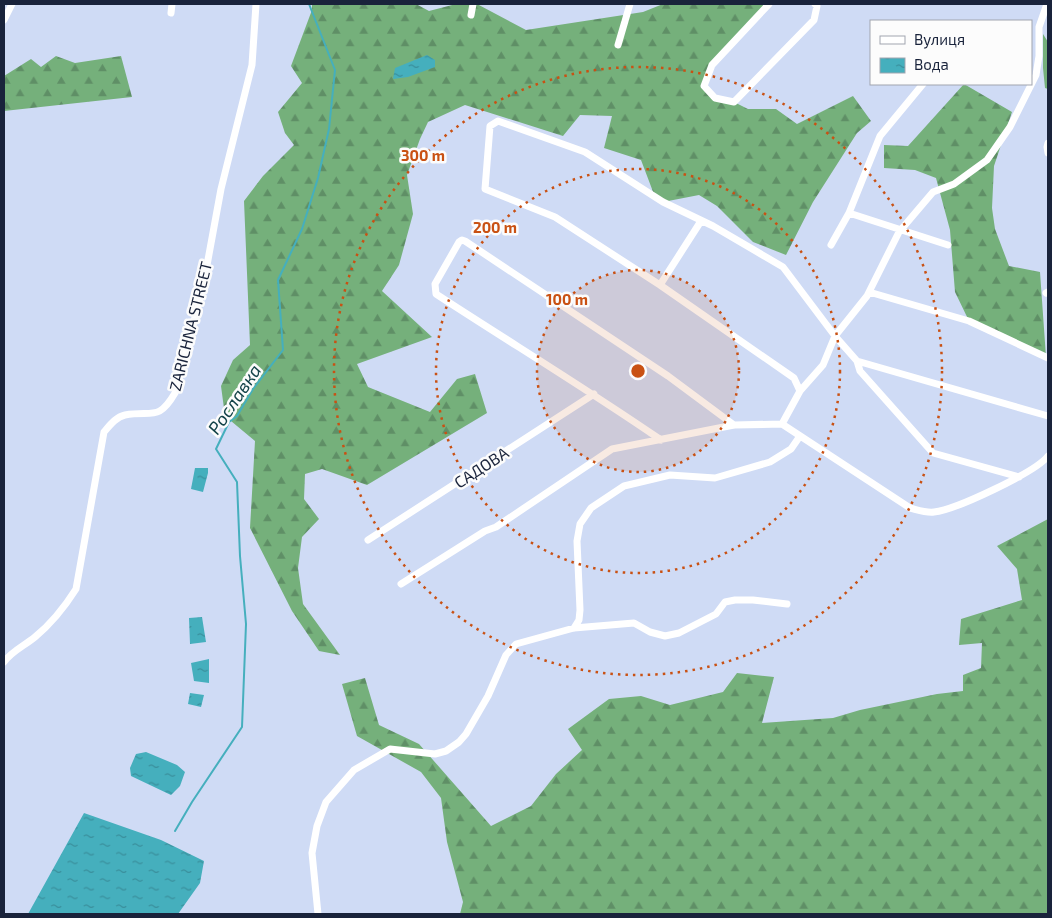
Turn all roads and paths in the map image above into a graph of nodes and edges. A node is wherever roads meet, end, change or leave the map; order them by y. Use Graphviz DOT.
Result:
graph roads {
  1 [pos="12,4"];
  2 [pos="172,4"];
  3 [pos="256,4"];
  4 [pos="472,4"];
  5 [pos="630,4"];
  6 [pos="769,4"];
  7 [pos="815,4"];
  8 [pos="1047,4"];
  9 [pos="171,13"];
  10 [pos="471,15"];
  11 [pos="4,20"];
  12 [pos="618,45"];
  13 [pos="1032,83"];
  14 [pos="922,85"];
  15 [pos="1031,85"];
  16 [pos="1048,143"];
  17 [pos="1048,153"];
  18 [pos="849,213"];
  19 [pos="701,221"];
  20 [pos="902,230"];
  21 [pos="831,245"];
  22 [pos="948,245"];
  23 [pos="660,285"];
  24 [pos="869,292"];
  25 [pos="835,336"];
  26 [pos="1048,358"];
  27 [pos="857,361"];
  28 [pos="800,391"];
  29 [pos="594,394"];
  30 [pos="1048,416"];
  31 [pos="782,424"];
  32 [pos="734,425"];
  33 [pos="800,436"];
  34 [pos="661,440"];
  35 [pos="1048,456"];
  36 [pos="1019,477"];
  37 [pos="368,540"];
  38 [pos="401,584"];
  39 [pos="787,604"];
  40 [pos="574,628"];
  41 [pos="4,662"];
  42 [pos="318,914"];
  1 -- 11 [label="street"];
  2 -- 9 [label="street"];
  3 -- 41 [label="street, ZARICHNA STREET"];
  4 -- 10 [label="street"];
  5 -- 12 [label="street"];
  6 -- 7 [label="street"];
  8 -- 13 [label="street"];
  14 -- 18 [label="street"];
  15 -- 20 [label="street"];
  16 -- 17 [label="street"];
  18 -- 20 [label="street"];
  18 -- 21 [label="street"];
  19 -- 23 [label="street"];
  19 -- 23 [label="street"];
  19 -- 25 [label="street"];
  20 -- 22 [label="street"];
  20 -- 24 [label="street"];
  23 -- 28 [label="street"];
  24 -- 25 [label="street"];
  24 -- 26 [label="street"];
  25 -- 27 [label="street"];
  25 -- 28 [label="street"];
  27 -- 30 [label="street"];
  27 -- 36 [label="street"];
  28 -- 31 [label="street"];
  29 -- 32 [label="street"];
  29 -- 34 [label="street"];
  29 -- 37 [label="street, САДОВА"];
  31 -- 32 [label="street"];
  31 -- 33 [label="street"];
  32 -- 34 [label="street"];
  33 -- 36 [label="street"];
  33 -- 40 [label="street"];
  34 -- 38 [label="street"];
  35 -- 36 [label="street"];
  39 -- 40 [label="street"];
  40 -- 42 [label="street"];
}
